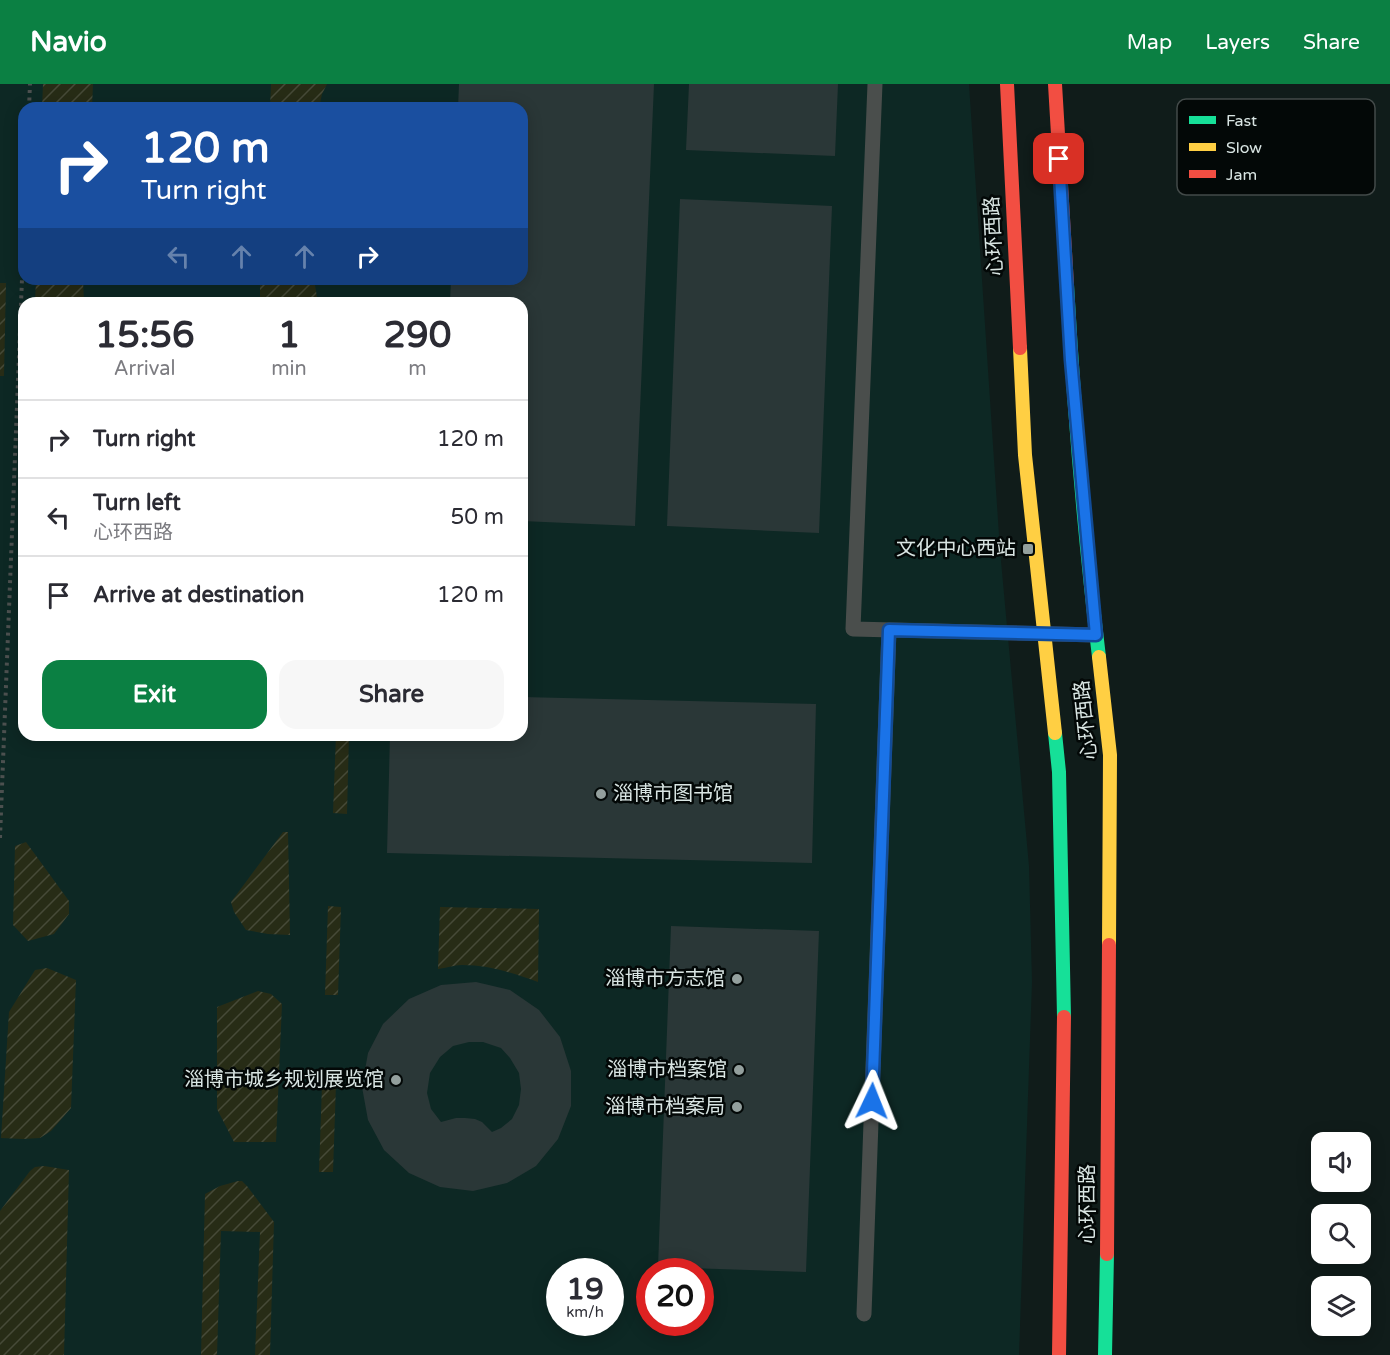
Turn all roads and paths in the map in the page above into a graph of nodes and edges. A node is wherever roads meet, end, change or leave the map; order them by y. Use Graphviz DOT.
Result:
graph roads {
  1 [pos="30,84"];
  2 [pos="875,84"];
  3 [pos="1006,84"];
  4 [pos="1055,84"];
  5 [pos="29,102"];
  6 [pos="18,380"];
  7 [pos="889,630"];
  8 [pos="1044,634"];
  9 [pos="1096,635"];
  10 [pos="0,838"];
  11 [pos="864,1314"];
  12 [pos="1059,1355"];
  13 [pos="1105,1355"];
  1 -- 5 [label="path"];
  2 -- 7 [label="lane"];
  3 -- 8 [label="main road, 心环西路"];
  4 -- 9 [label="main road, 心环西路"];
  6 -- 10 [label="path"];
  7 -- 8 [label="lane"];
  7 -- 11 [label="lane"];
  8 -- 9 [label="lane"];
  8 -- 12 [label="main road, 心环西路"];
  9 -- 13 [label="main road, 心环西路"];
}
